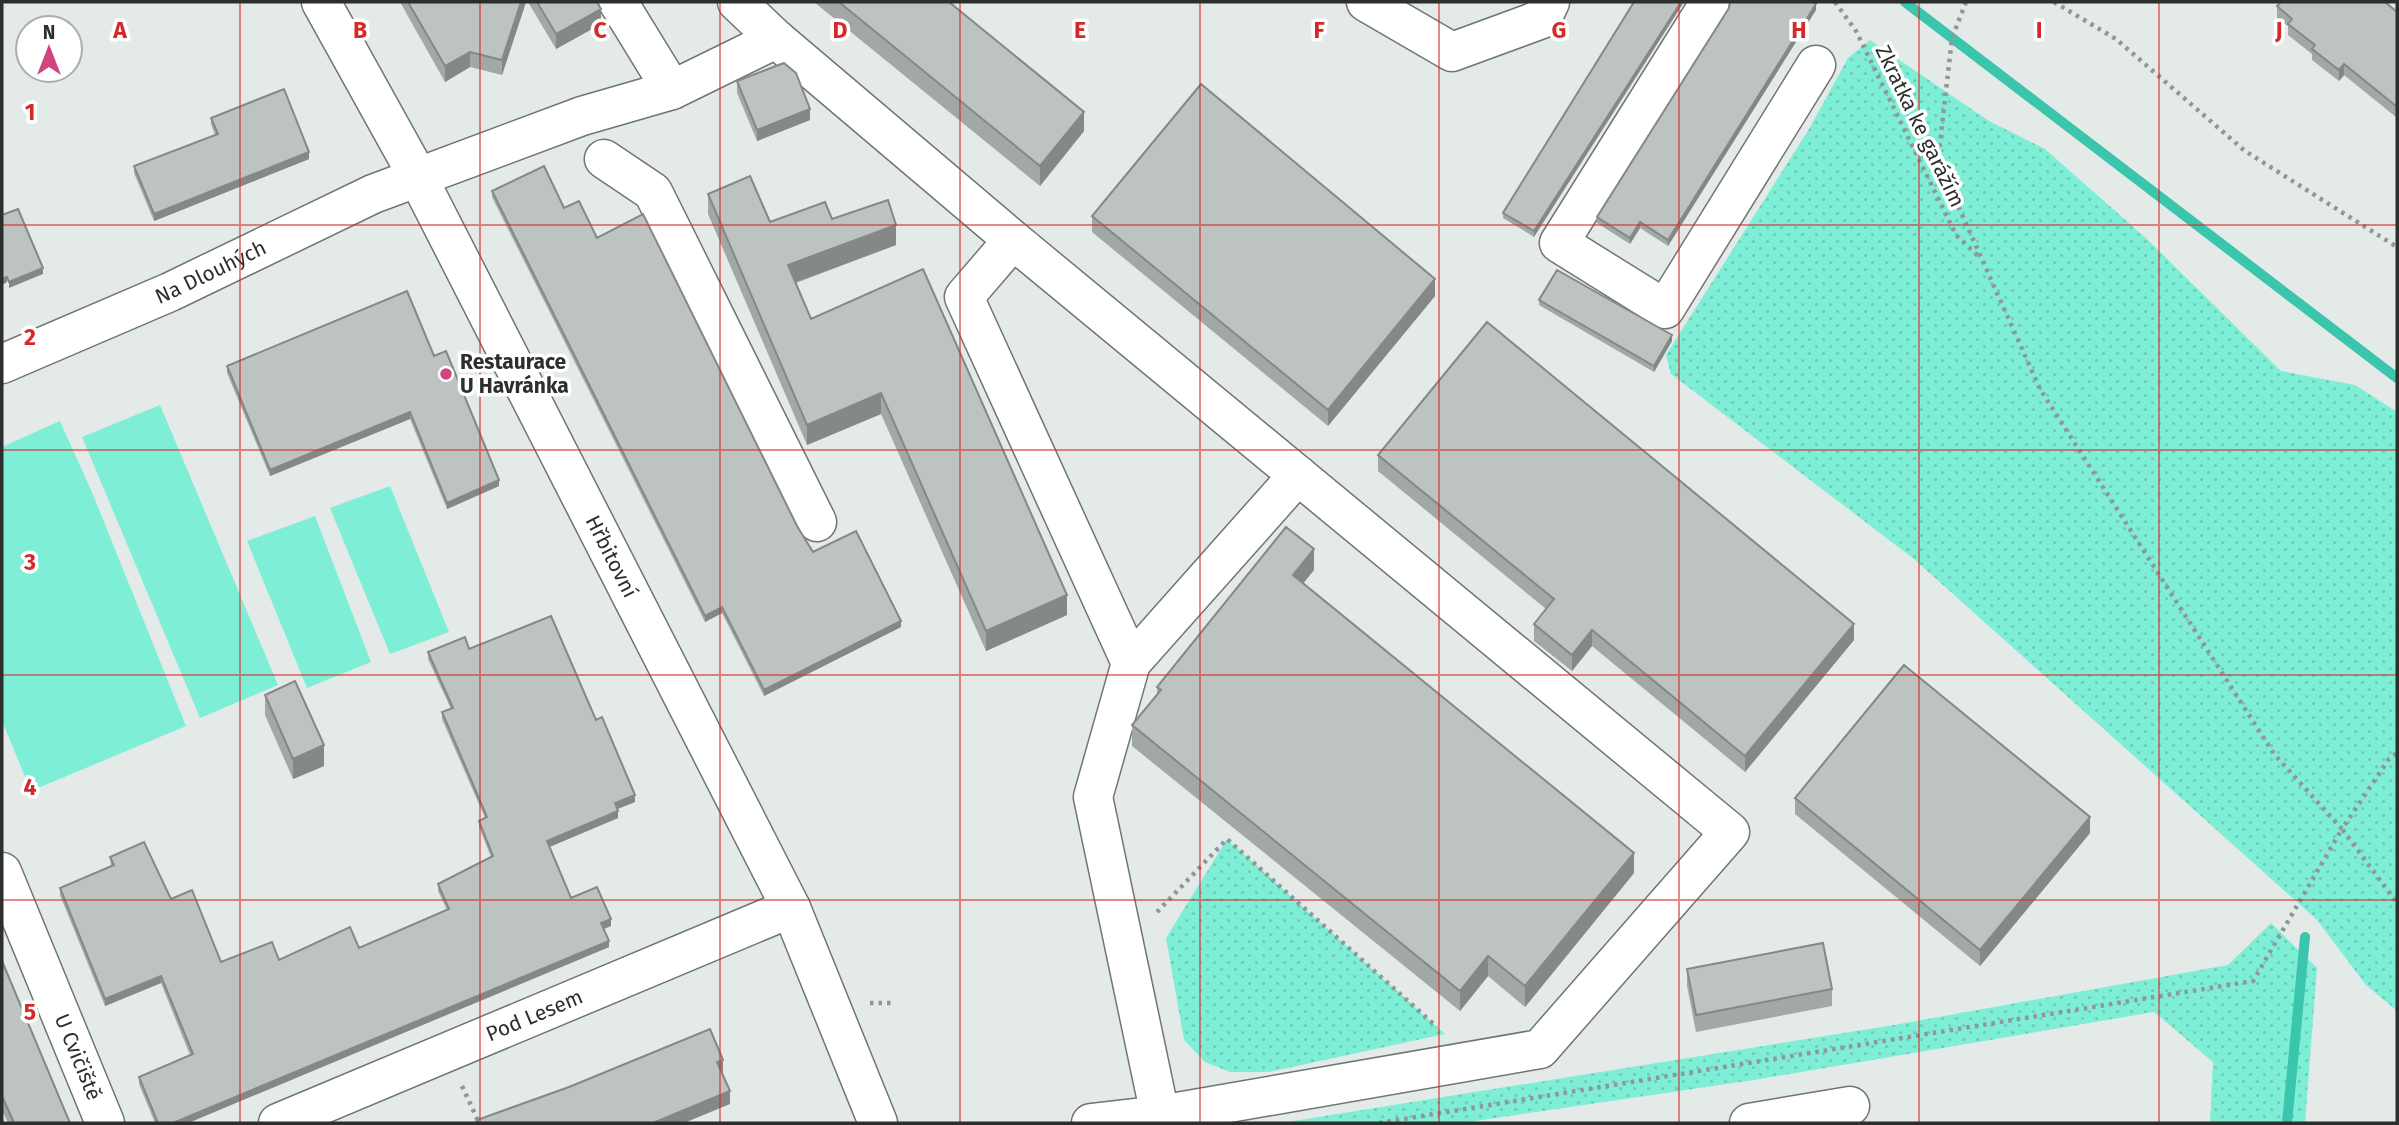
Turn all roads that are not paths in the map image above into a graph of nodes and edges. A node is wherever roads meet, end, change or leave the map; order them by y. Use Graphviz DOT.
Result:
graph roads {
  1 [pos="321,2"];
  2 [pos="618,2"];
  3 [pos="737,2"];
  4 [pos="1366,2"];
  5 [pos="1550,2"];
  6 [pos="1710,2"];
  7 [pos="776,39"];
  8 [pos="1816,65"];
  9 [pos="672,90"];
  10 [pos="604,159"];
  11 [pos="418,177"];
  12 [pos="1013,240"];
  13 [pos="2,364"];
  14 [pos="1298,475"];
  15 [pos="817,522"];
  16 [pos="1131,663"];
  17 [pos="2,872"];
  18 [pos="791,908"];
  19 [pos="1850,1106"];
  20 [pos="1160,1115"];
  21 [pos="104,1123"];
  22 [pos="278,1123"];
  23 [pos="878,1123"];
  24 [pos="1091,1123"];
  25 [pos="1749,1123"];
  1 -- 11 [label="street, Hřbitovní"];
  2 -- 9 [label="street"];
  3 -- 7 [label="street"];
  4 -- 5 [label="street"];
  6 -- 8 [label="street"];
  7 -- 9 [label="street, Na Dlouhých"];
  7 -- 12 [label="street"];
  9 -- 11 [label="street, Na Dlouhých"];
  10 -- 15 [label="street"];
  11 -- 13 [label="street, Na Dlouhých"];
  11 -- 18 [label="street, Hřbitovní"];
  12 -- 14 [label="street"];
  12 -- 16 [label="street"];
  14 -- 16 [label="street"];
  14 -- 20 [label="street"];
  16 -- 20 [label="street"];
  17 -- 21 [label="street, U Cvičiště"];
  18 -- 22 [label="street, Pod Lesem"];
  18 -- 23 [label="street, Hřbitovní"];
  19 -- 25 [label="street"];
  20 -- 24 [label="street"];
}
